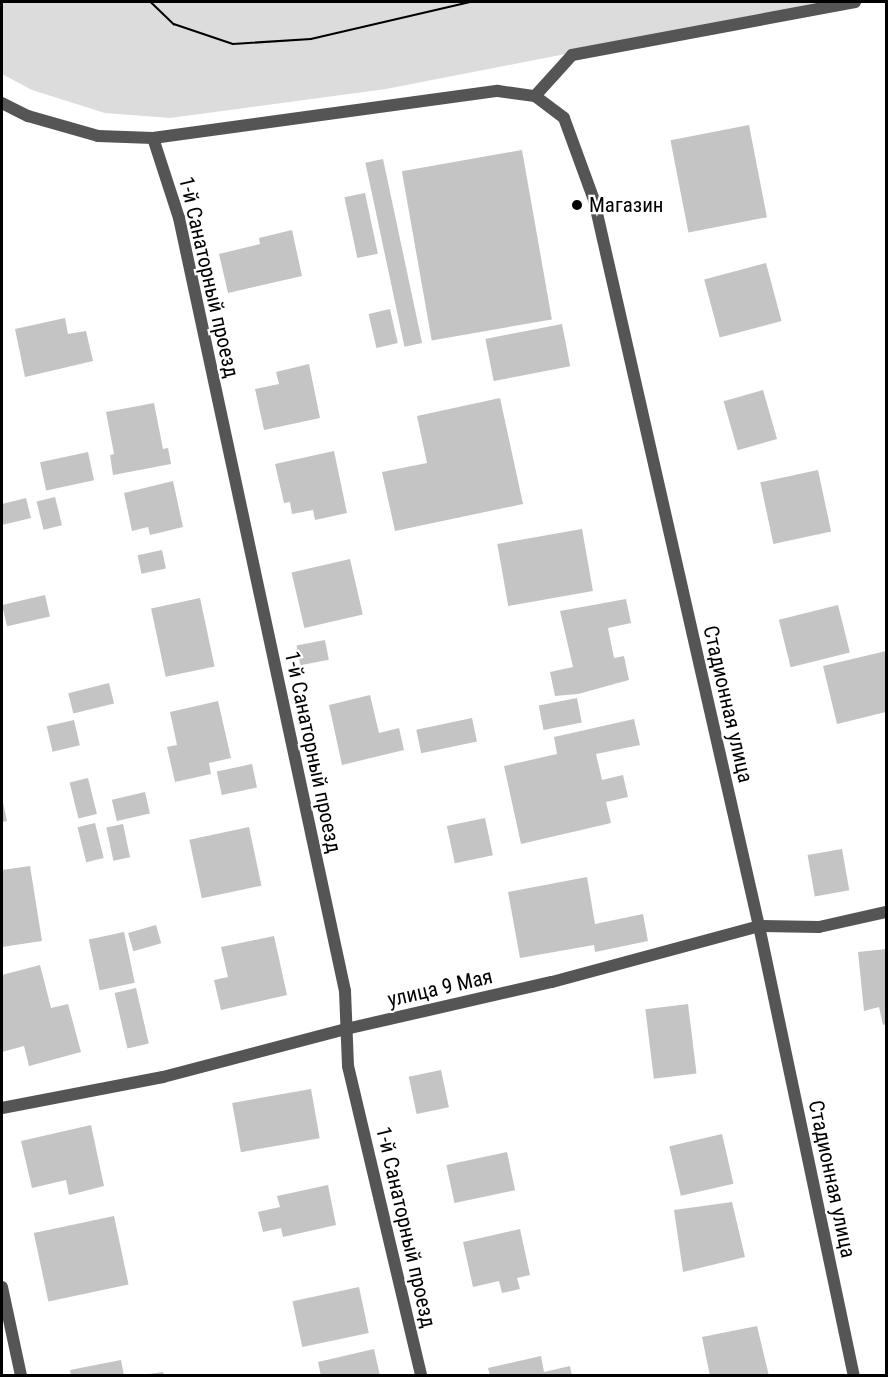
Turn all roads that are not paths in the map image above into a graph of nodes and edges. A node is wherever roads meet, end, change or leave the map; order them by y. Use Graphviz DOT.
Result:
graph roads {
  1 [pos="855,2"];
  2 [pos="535,96"];
  3 [pos="2,103"];
  4 [pos="153,138"];
  5 [pos="886,912"];
  6 [pos="759,926"];
  7 [pos="346,1029"];
  8 [pos="2,1108"];
  9 [pos="2,1287"];
  10 [pos="21,1376"];
  11 [pos="421,1376"];
  12 [pos="854,1376"];
  1 -- 2 [label="street"];
  2 -- 4 [label="street, Стадионная улица"];
  2 -- 6 [label="street, Стадионная улица"];
  3 -- 4 [label="street, Стадионная улица"];
  4 -- 7 [label="street, 1-й Санаторный проезд"];
  5 -- 6 [label="street, улица 9 Мая"];
  6 -- 7 [label="street, улица 9 Мая"];
  6 -- 12 [label="street, Стадионная улица"];
  7 -- 8 [label="street, улица 9 Мая"];
  7 -- 11 [label="street, 1-й Санаторный проезд"];
  9 -- 10 [label="street"];
}
